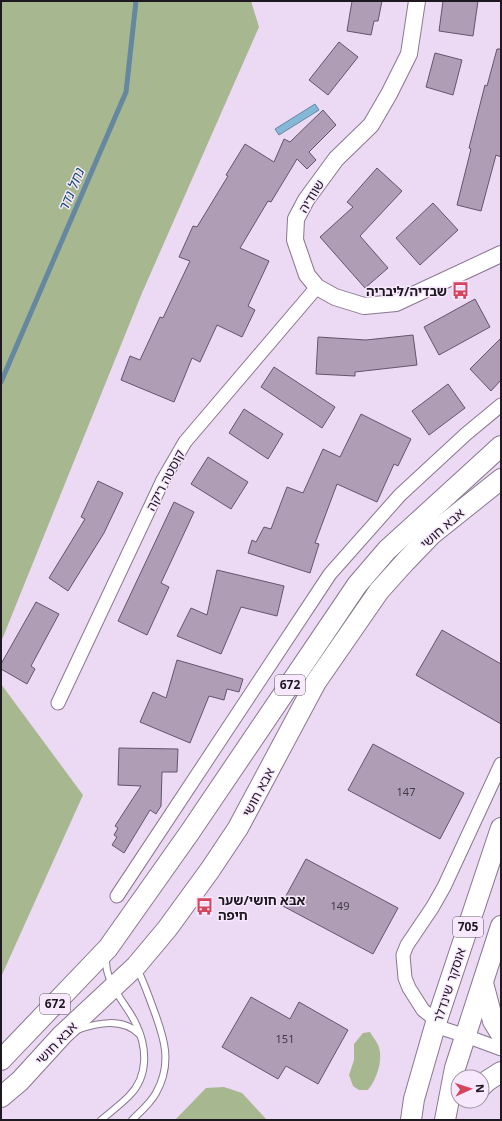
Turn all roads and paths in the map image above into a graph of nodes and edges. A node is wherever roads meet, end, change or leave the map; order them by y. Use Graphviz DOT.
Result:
graph roads {
  1 [pos="417,1"];
  2 [pos="501,254"];
  3 [pos="317,287"];
  4 [pos="501,406"];
  5 [pos="501,446"];
  6 [pos="501,479"];
  7 [pos="58,703"];
  8 [pos="501,764"];
  9 [pos="501,828"];
  10 [pos="117,896"];
  11 [pos="501,926"];
  12 [pos="108,948"];
  13 [pos="136,966"];
  14 [pos="483,983"];
  15 [pos="114,987"];
  16 [pos="435,1026"];
  17 [pos="501,1034"];
  18 [pos="62,1035"];
  19 [pos="466,1036"];
  20 [pos="141,1037"];
  21 [pos="501,1050"];
  22 [pos="1,1060"];
  23 [pos="501,1072"];
  24 [pos="490,1079"];
  25 [pos="1,1097"];
  26 [pos="458,1109"];
  27 [pos="101,1120"];
  28 [pos="132,1120"];
  29 [pos="411,1120"];
  30 [pos="445,1120"];
  31 [pos="452,1120"];
  1 -- 3 [label="street, שוודיה"];
  2 -- 3 [label="street, שוודיה"];
  3 -- 7 [label="street, קוסטה ריקה"];
  4 -- 10 [label="street"];
  5 -- 12 [label="main road, אבא חושי / 672"];
  6 -- 13 [label="main road, אבא חושי / 672"];
  8 -- 16 [label="street"];
  9 -- 16 [label="main road, אוסקר שינדלר / 705"];
  11 -- 14 [label="main road, 705"];
  12 -- 15 [label="lane"];
  12 -- 22 [label="main road, אבא חושי / 672"];
  13 -- 15 [label="main road, אבא חושי / 672"];
  13 -- 28 [label="lane"];
  14 -- 17 [label="main road"];
  14 -- 19 [label="main road, 705"];
  15 -- 18 [label="main road, אבא חושי / 672"];
  15 -- 20 [label="lane"];
  16 -- 19 [label="street"];
  16 -- 29 [label="main road, אוסקר שינדלר / 705"];
  18 -- 20 [label="lane"];
  18 -- 25 [label="main road, אבא חושי / 672"];
  19 -- 21 [label="street"];
  19 -- 30 [label="main road, 705"];
  20 -- 27 [label="lane"];
  23 -- 24 [label="main road"];
  26 -- 31 [label="main road"];
}
